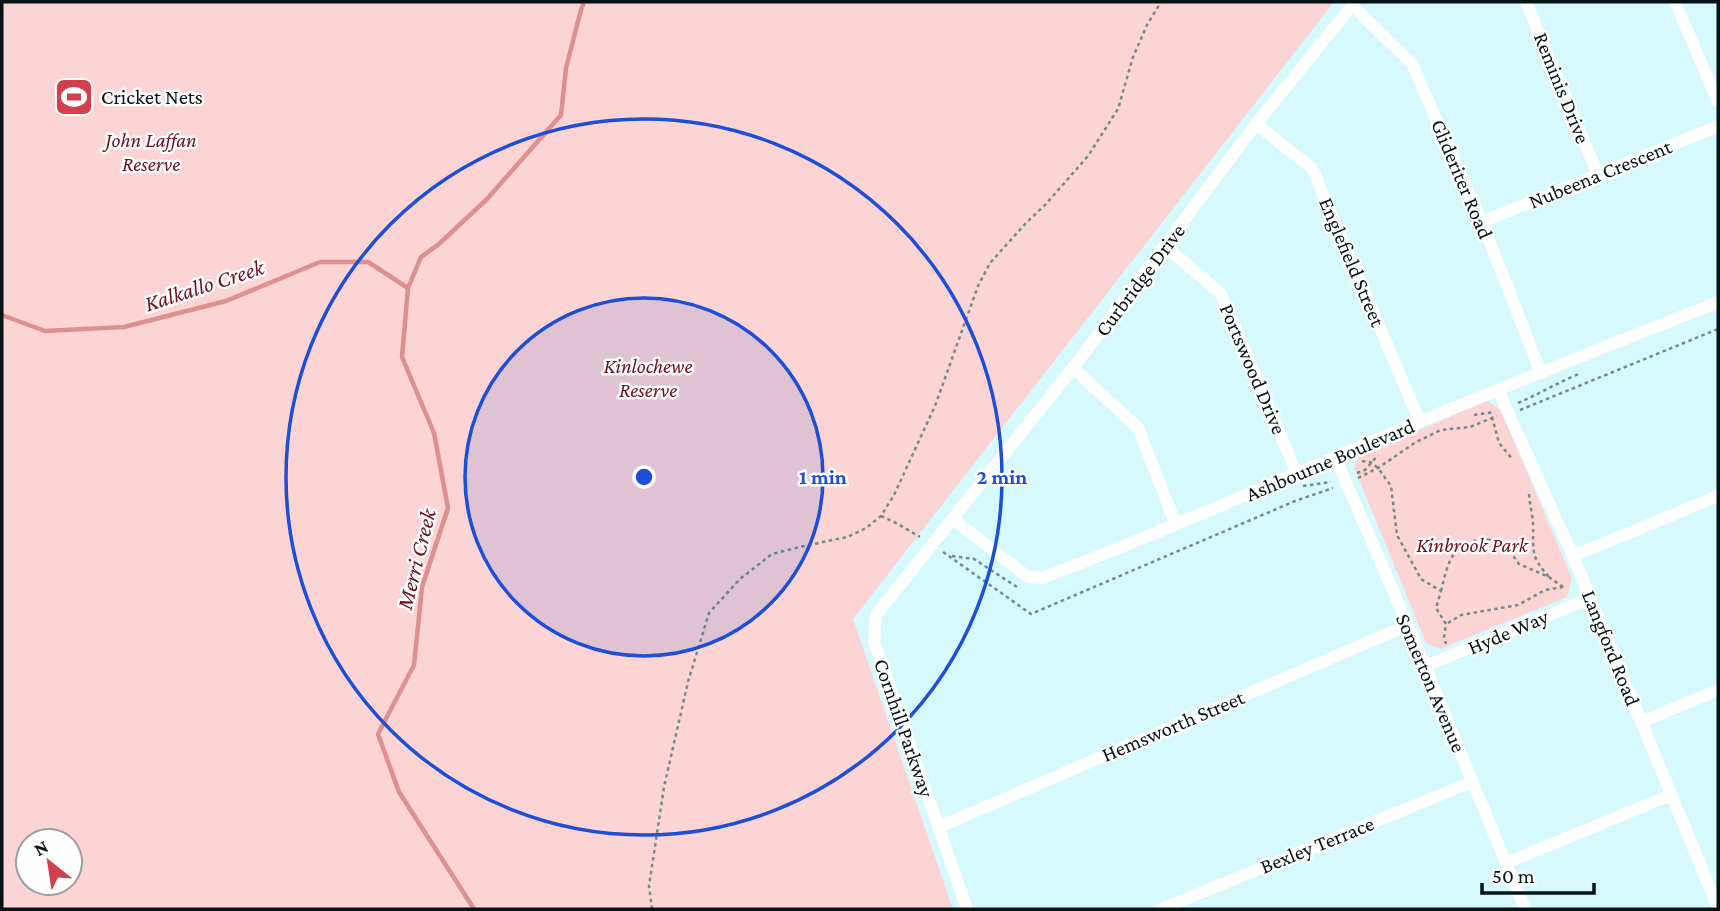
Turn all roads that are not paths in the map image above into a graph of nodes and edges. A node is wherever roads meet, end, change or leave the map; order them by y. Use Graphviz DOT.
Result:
graph roads {
  1 [pos="1526,2"];
  2 [pos="1675,2"];
  3 [pos="1354,4"];
  4 [pos="1718,102"];
  5 [pos="1256,124"];
  6 [pos="1718,126"];
  7 [pos="1598,175"];
  8 [pos="1482,222"];
  9 [pos="1165,246"];
  10 [pos="1718,302"];
  11 [pos="1073,368"];
  12 [pos="1541,373"];
  13 [pos="1498,390"];
  14 [pos="1420,422"];
  15 [pos="1335,457"];
  16 [pos="1297,474"];
  17 [pos="1718,496"];
  18 [pos="954,520"];
  19 [pos="1176,526"];
  20 [pos="1573,556"];
  21 [pos="923,557"];
  22 [pos="1591,598"];
  23 [pos="1408,625"];
  24 [pos="1425,666"];
  25 [pos="1718,690"];
  26 [pos="1641,722"];
  27 [pos="1472,782"];
  28 [pos="1671,795"];
  29 [pos="939,827"];
  30 [pos="1506,863"];
  31 [pos="1712,876"];
  32 [pos="1718,908"];
  33 [pos="967,909"];
  34 [pos="1161,909"];
  35 [pos="1525,909"];
  1 -- 7 [label="street, Reminis Drive"];
  2 -- 4 [label="street"];
  3 -- 5 [label="street, Curbridge Drive"];
  3 -- 8 [label="street, Glideriter Road"];
  5 -- 9 [label="street, Curbridge Drive"];
  5 -- 14 [label="street, Englefield Street"];
  6 -- 7 [label="street, Nubeena Crescent"];
  7 -- 8 [label="street, Nubeena Crescent"];
  8 -- 12 [label="street, Glideriter Road"];
  9 -- 11 [label="street, Curbridge Drive"];
  9 -- 16 [label="street, Portswood Drive"];
  10 -- 12 [label="street, Ashbourne Boulevard"];
  11 -- 18 [label="street, Curbridge Drive"];
  11 -- 19 [label="street"];
  12 -- 13 [label="street, Ashbourne Boulevard"];
  13 -- 14 [label="street, Ashbourne Boulevard"];
  13 -- 20 [label="street, Langford Road"];
  14 -- 15 [label="street, Ashbourne Boulevard"];
  15 -- 16 [label="street, Ashbourne Boulevard"];
  15 -- 23 [label="street, Somerton Avenue"];
  16 -- 19 [label="street, Ashbourne Boulevard"];
  17 -- 20 [label="street"];
  18 -- 19 [label="street, Ashbourne Boulevard"];
  18 -- 21 [label="street, Curbridge Drive"];
  20 -- 22 [label="street, Langford Road"];
  21 -- 29 [label="street, Cornhill Parkway"];
  22 -- 24 [label="street, Hyde Way"];
  22 -- 26 [label="street, Langford Road"];
  23 -- 24 [label="street, Somerton Avenue"];
  23 -- 29 [label="street, Hemsworth Street"];
  24 -- 27 [label="street, Somerton Avenue"];
  25 -- 26 [label="street"];
  26 -- 28 [label="street, Langford Road"];
  27 -- 30 [label="street, Somerton Avenue"];
  27 -- 34 [label="street, Bexley Terrace"];
  28 -- 30 [label="street"];
  28 -- 31 [label="street, Langford Road"];
  29 -- 33 [label="street, Cornhill Parkway"];
  30 -- 35 [label="street, Somerton Avenue"];
  31 -- 32 [label="street, Langford Road"];
}
